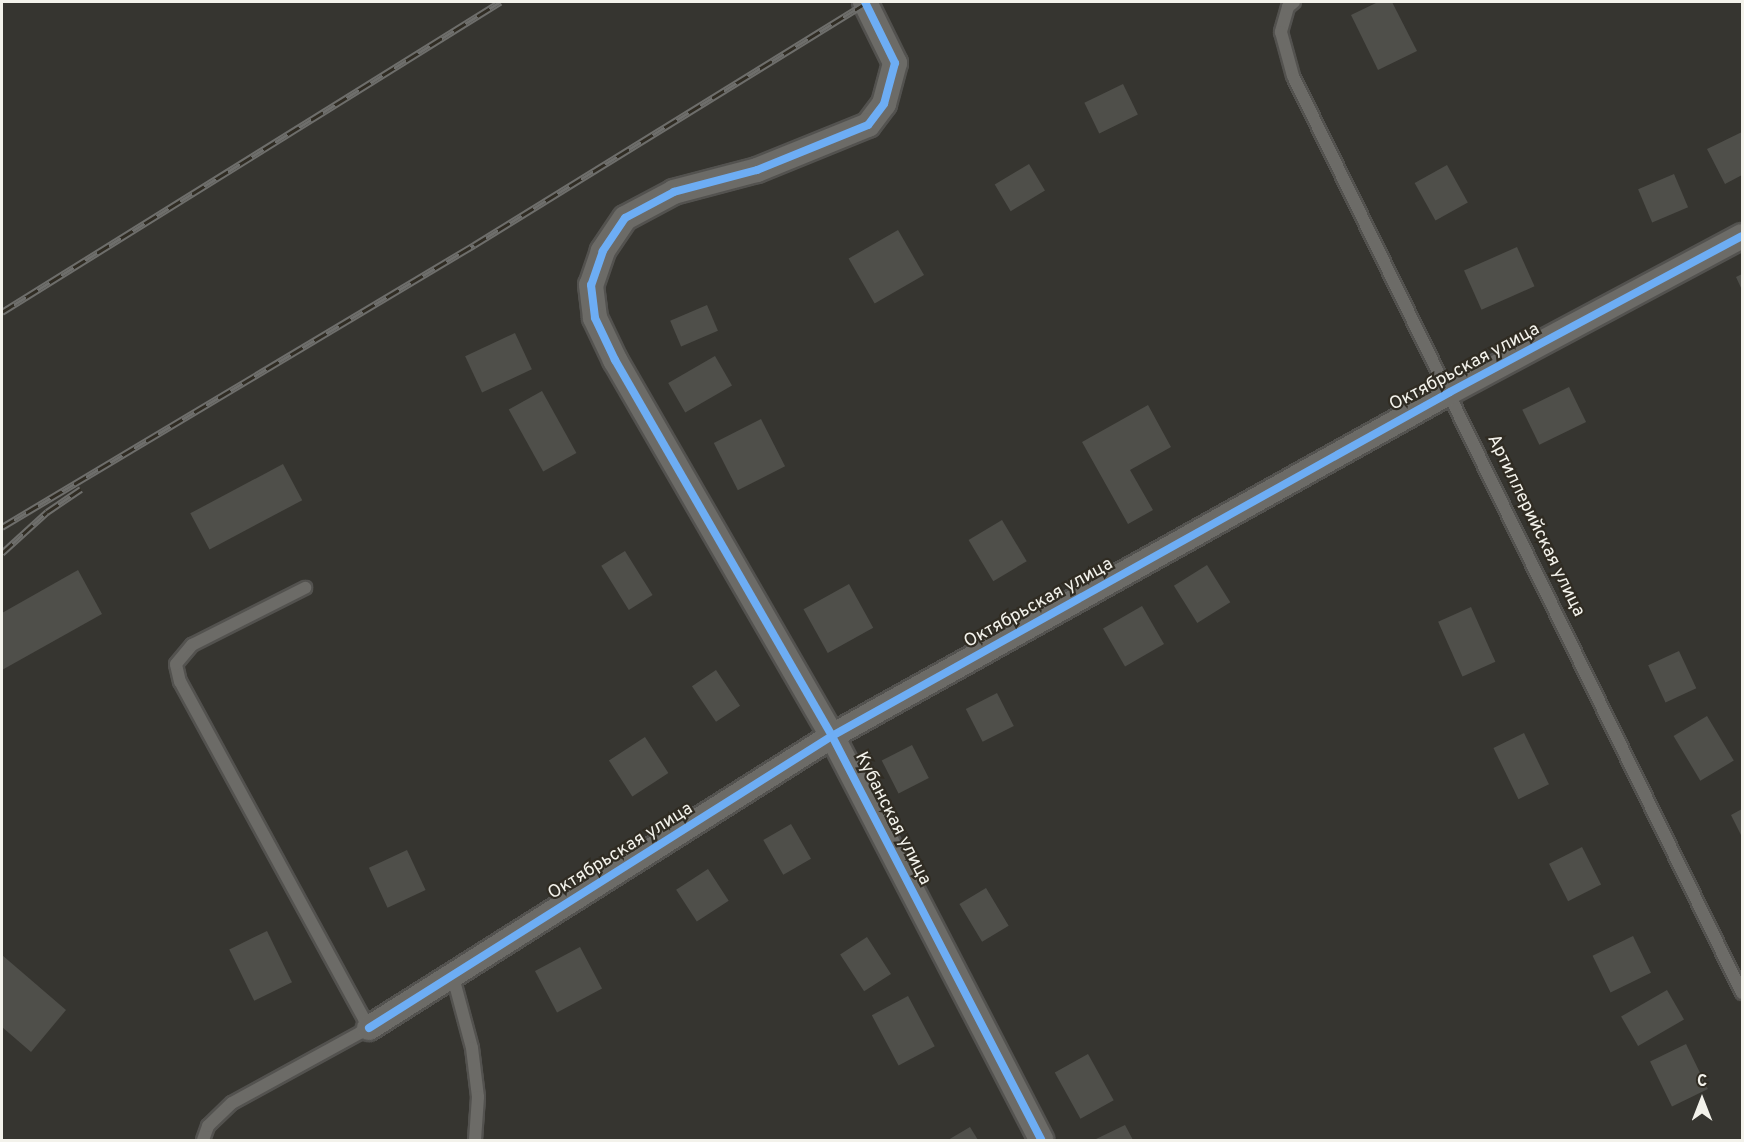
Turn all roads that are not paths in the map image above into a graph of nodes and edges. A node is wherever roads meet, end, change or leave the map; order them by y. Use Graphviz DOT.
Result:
graph roads {
  1 [pos="865,2"];
  2 [pos="1294,2"];
  3 [pos="1743,236"];
  4 [pos="1450,392"];
  5 [pos="305,588"];
  6 [pos="832,736"];
  7 [pos="453,977"];
  8 [pos="1743,993"];
  9 [pos="369,1028"];
  10 [pos="203,1140"];
  11 [pos="475,1140"];
  12 [pos="1041,1140"];
  1 -- 6 [label="street, Кубанская улица"];
  2 -- 4 [label="lane, Артиллерийская улица"];
  3 -- 4 [label="street, Октябрьская улица"];
  4 -- 6 [label="street, Октябрьская улица"];
  4 -- 8 [label="lane, Артиллерийская улица"];
  5 -- 9 [label="lane"];
  6 -- 7 [label="street, Октябрьская улица"];
  6 -- 12 [label="street, Кубанская улица"];
  7 -- 9 [label="street, Октябрьская улица"];
  7 -- 11 [label="lane"];
  9 -- 10 [label="lane"];
}
